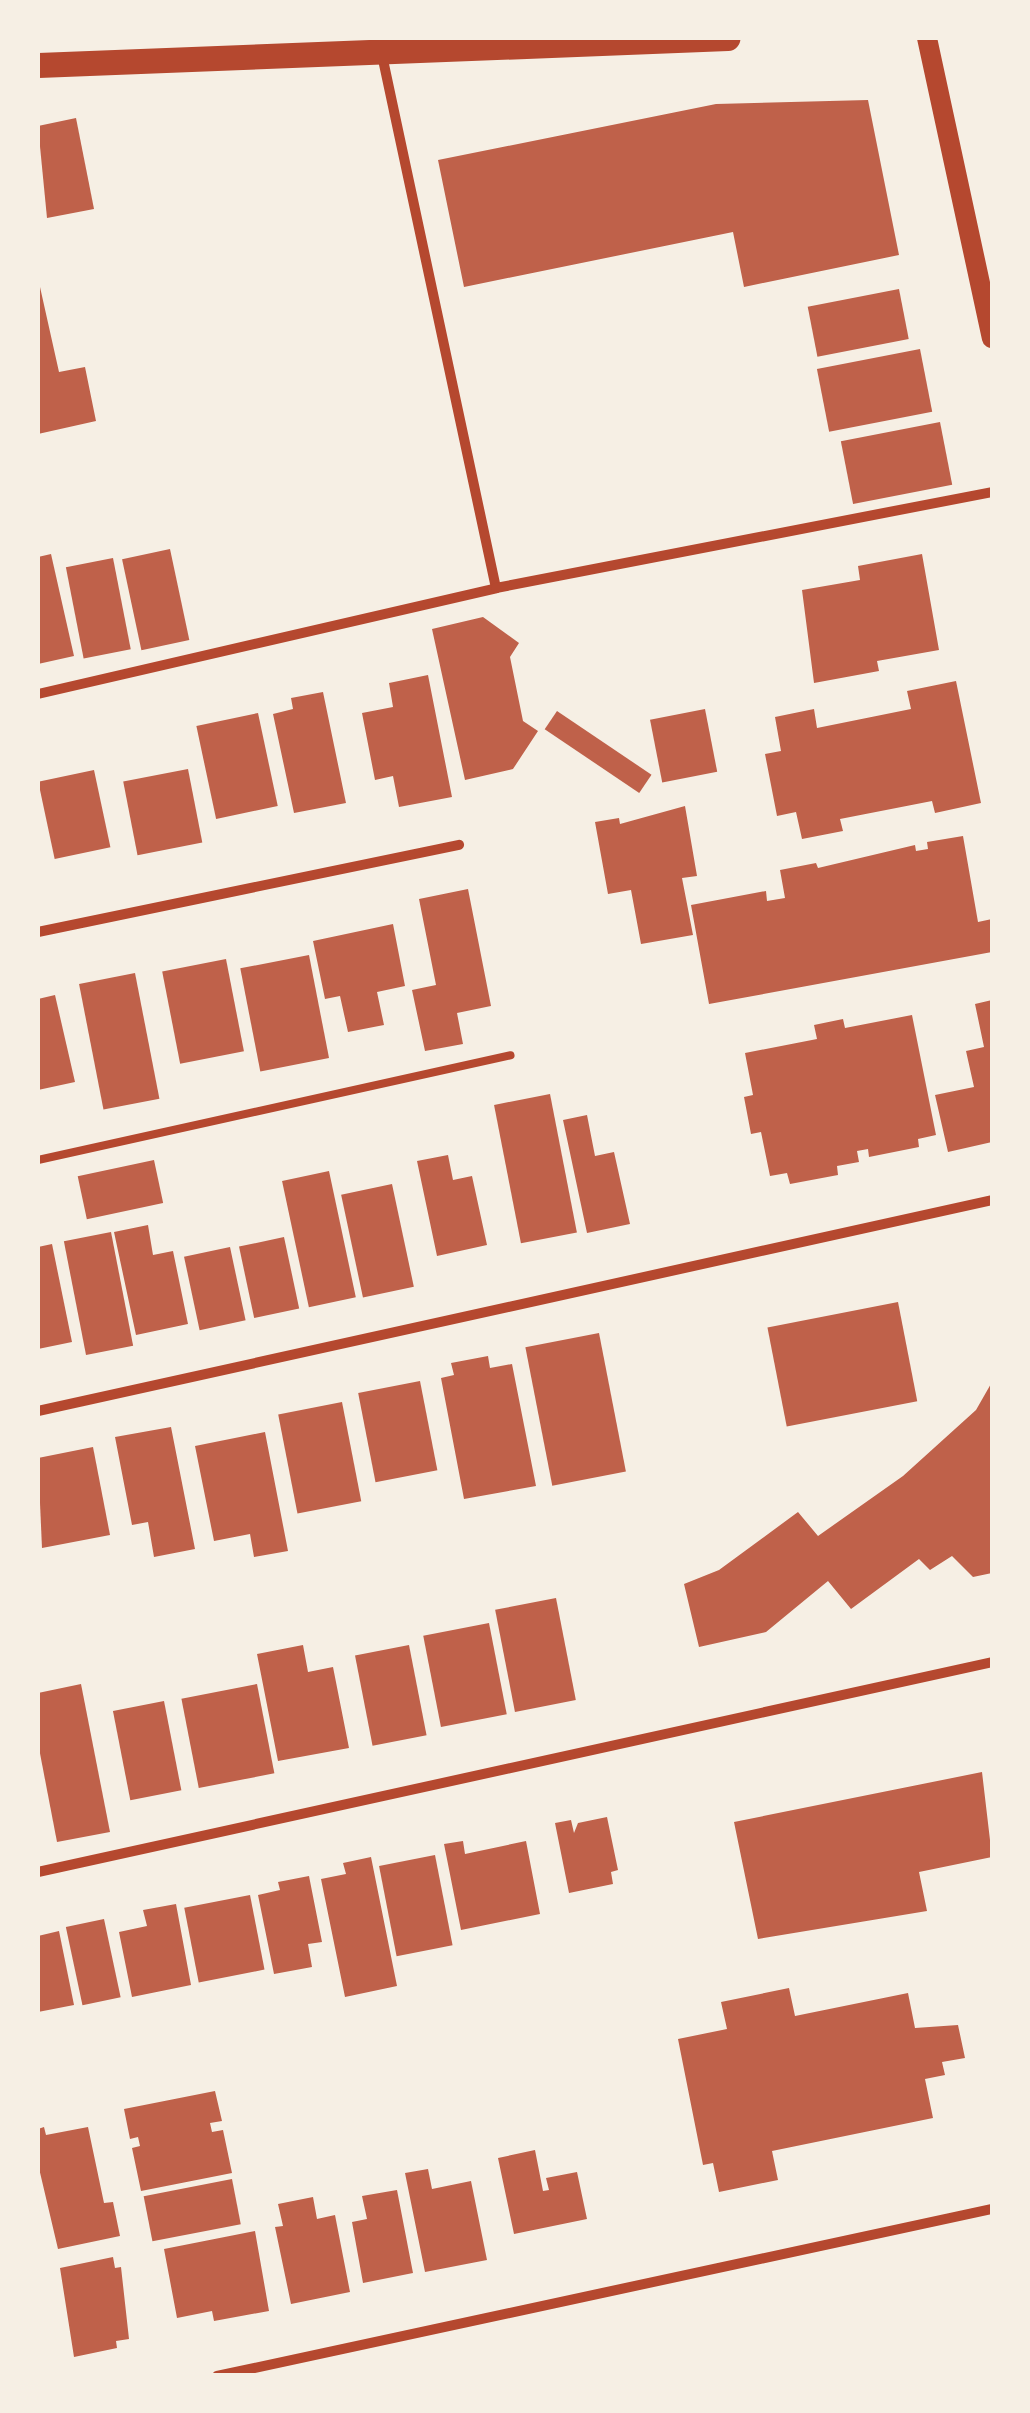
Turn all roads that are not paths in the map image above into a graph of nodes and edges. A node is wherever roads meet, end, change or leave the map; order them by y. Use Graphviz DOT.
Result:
graph roads {
  1 [pos="727,38"];
  2 [pos="927,38"];
  3 [pos="382,55"];
  4 [pos="38,66"];
  5 [pos="992,338"];
  6 [pos="992,492"];
  7 [pos="496,588"];
  8 [pos="38,694"];
  9 [pos="459,844"];
  10 [pos="38,932"];
  11 [pos="510,1055"];
  12 [pos="38,1160"];
  13 [pos="992,1200"];
  14 [pos="38,1410"];
  15 [pos="992,1662"];
  16 [pos="38,1872"];
  17 [pos="992,2209"];
  18 [pos="217,2376"];
  1 -- 3 [label="main road"];
  2 -- 5 [label="main road"];
  3 -- 4 [label="main road"];
  3 -- 7 [label="street"];
  6 -- 7 [label="street"];
  7 -- 8 [label="street"];
  9 -- 10 [label="street"];
  11 -- 12 [label="lane"];
  13 -- 14 [label="street"];
  15 -- 16 [label="street"];
  17 -- 18 [label="street"];
}
